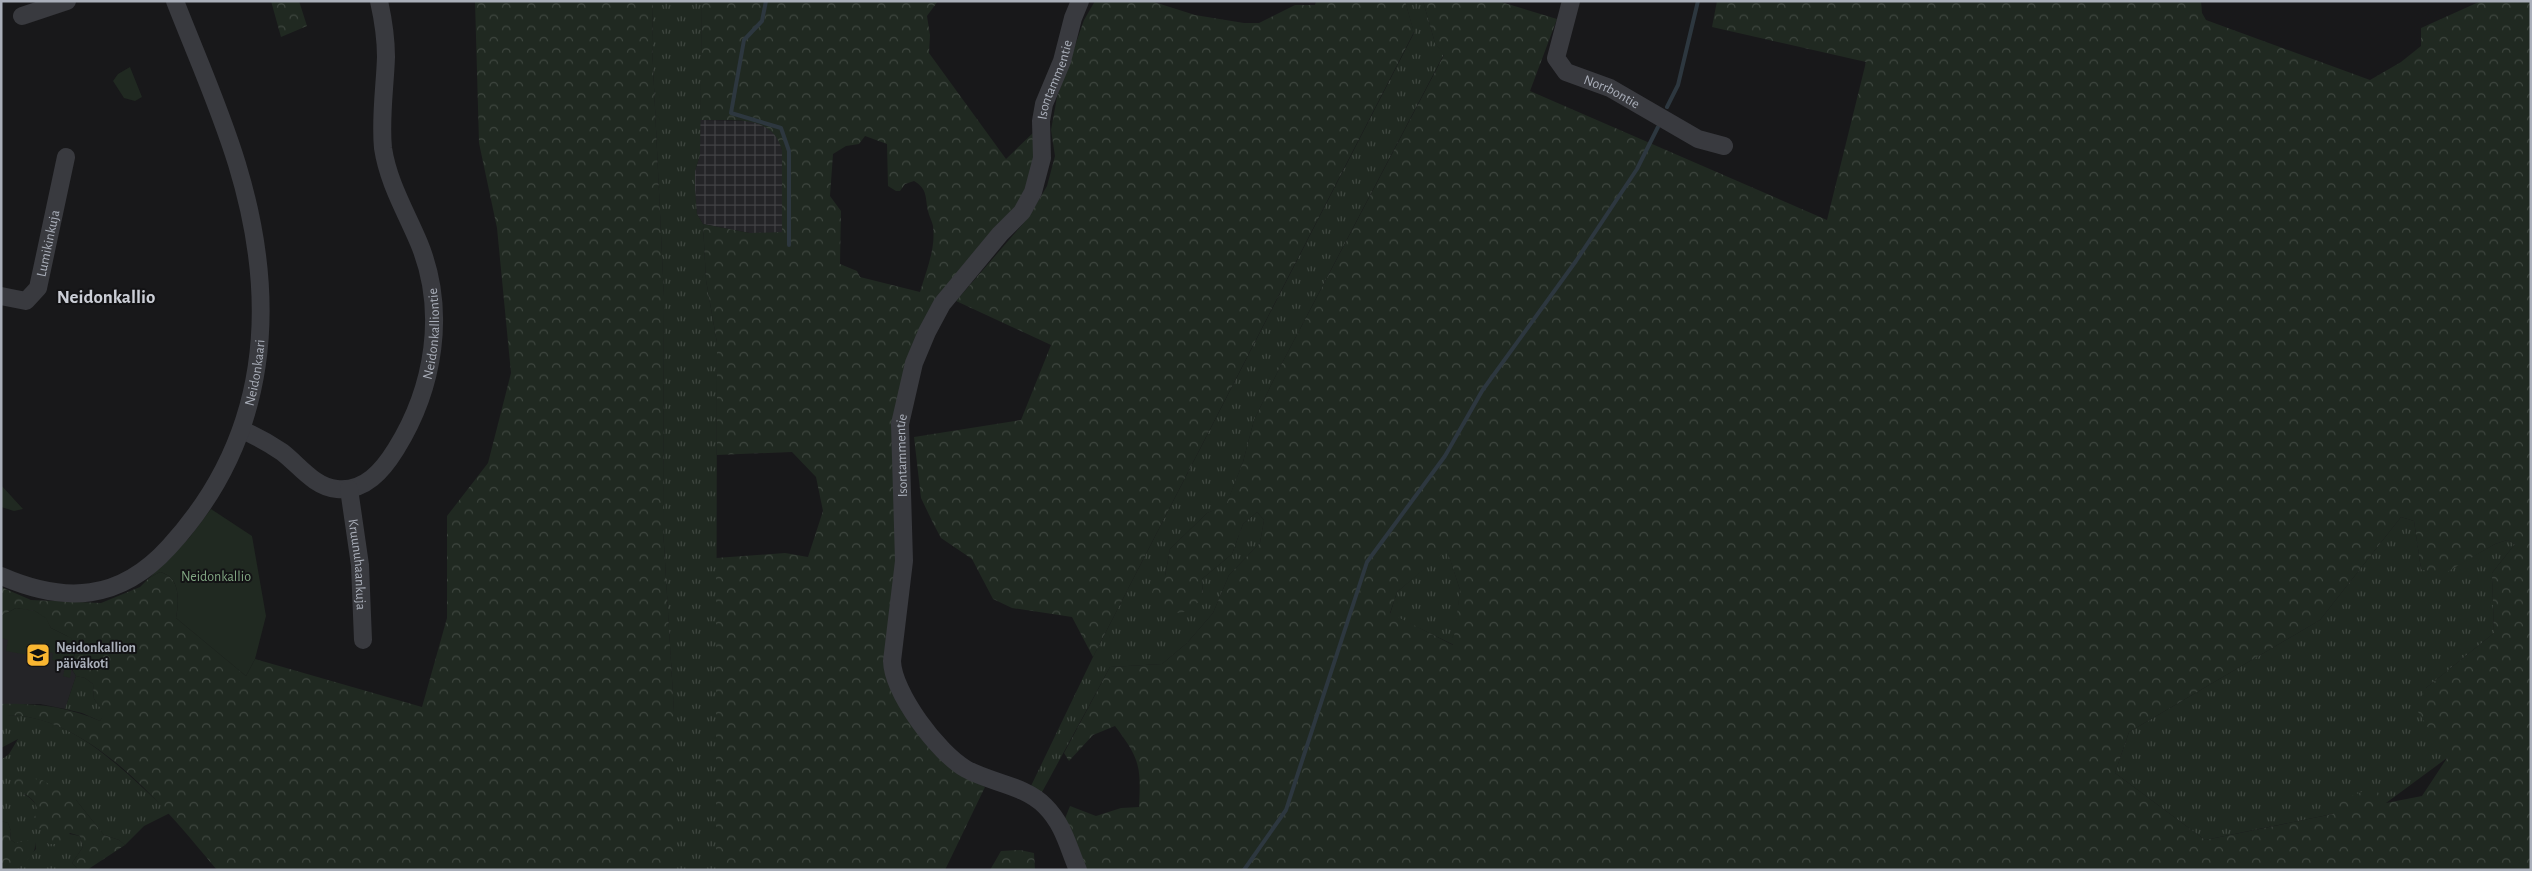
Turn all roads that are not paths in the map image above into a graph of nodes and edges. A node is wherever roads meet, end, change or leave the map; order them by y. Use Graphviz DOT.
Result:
graph roads {
  1 [pos="67,1"];
  2 [pos="174,1"];
  3 [pos="379,1"];
  4 [pos="1080,1"];
  5 [pos="1571,1"];
  6 [pos="22,16"];
  7 [pos="1724,146"];
  8 [pos="66,157"];
  9 [pos="1,296"];
  10 [pos="242,430"];
  11 [pos="349,489"];
  12 [pos="1,576"];
  13 [pos="362,640"];
  14 [pos="1078,870"];
  1 -- 6 [label="street"];
  2 -- 10 [label="street, Neidonkaari"];
  3 -- 11 [label="street, Neidonkalliontie"];
  4 -- 14 [label="street, Isontammentie"];
  5 -- 7 [label="street, Norrbontie"];
  8 -- 9 [label="street, Lumikinkuja"];
  10 -- 11 [label="street"];
  10 -- 12 [label="street, Neidonkaari"];
  11 -- 13 [label="street, Kruunuhaankuja"];
}
